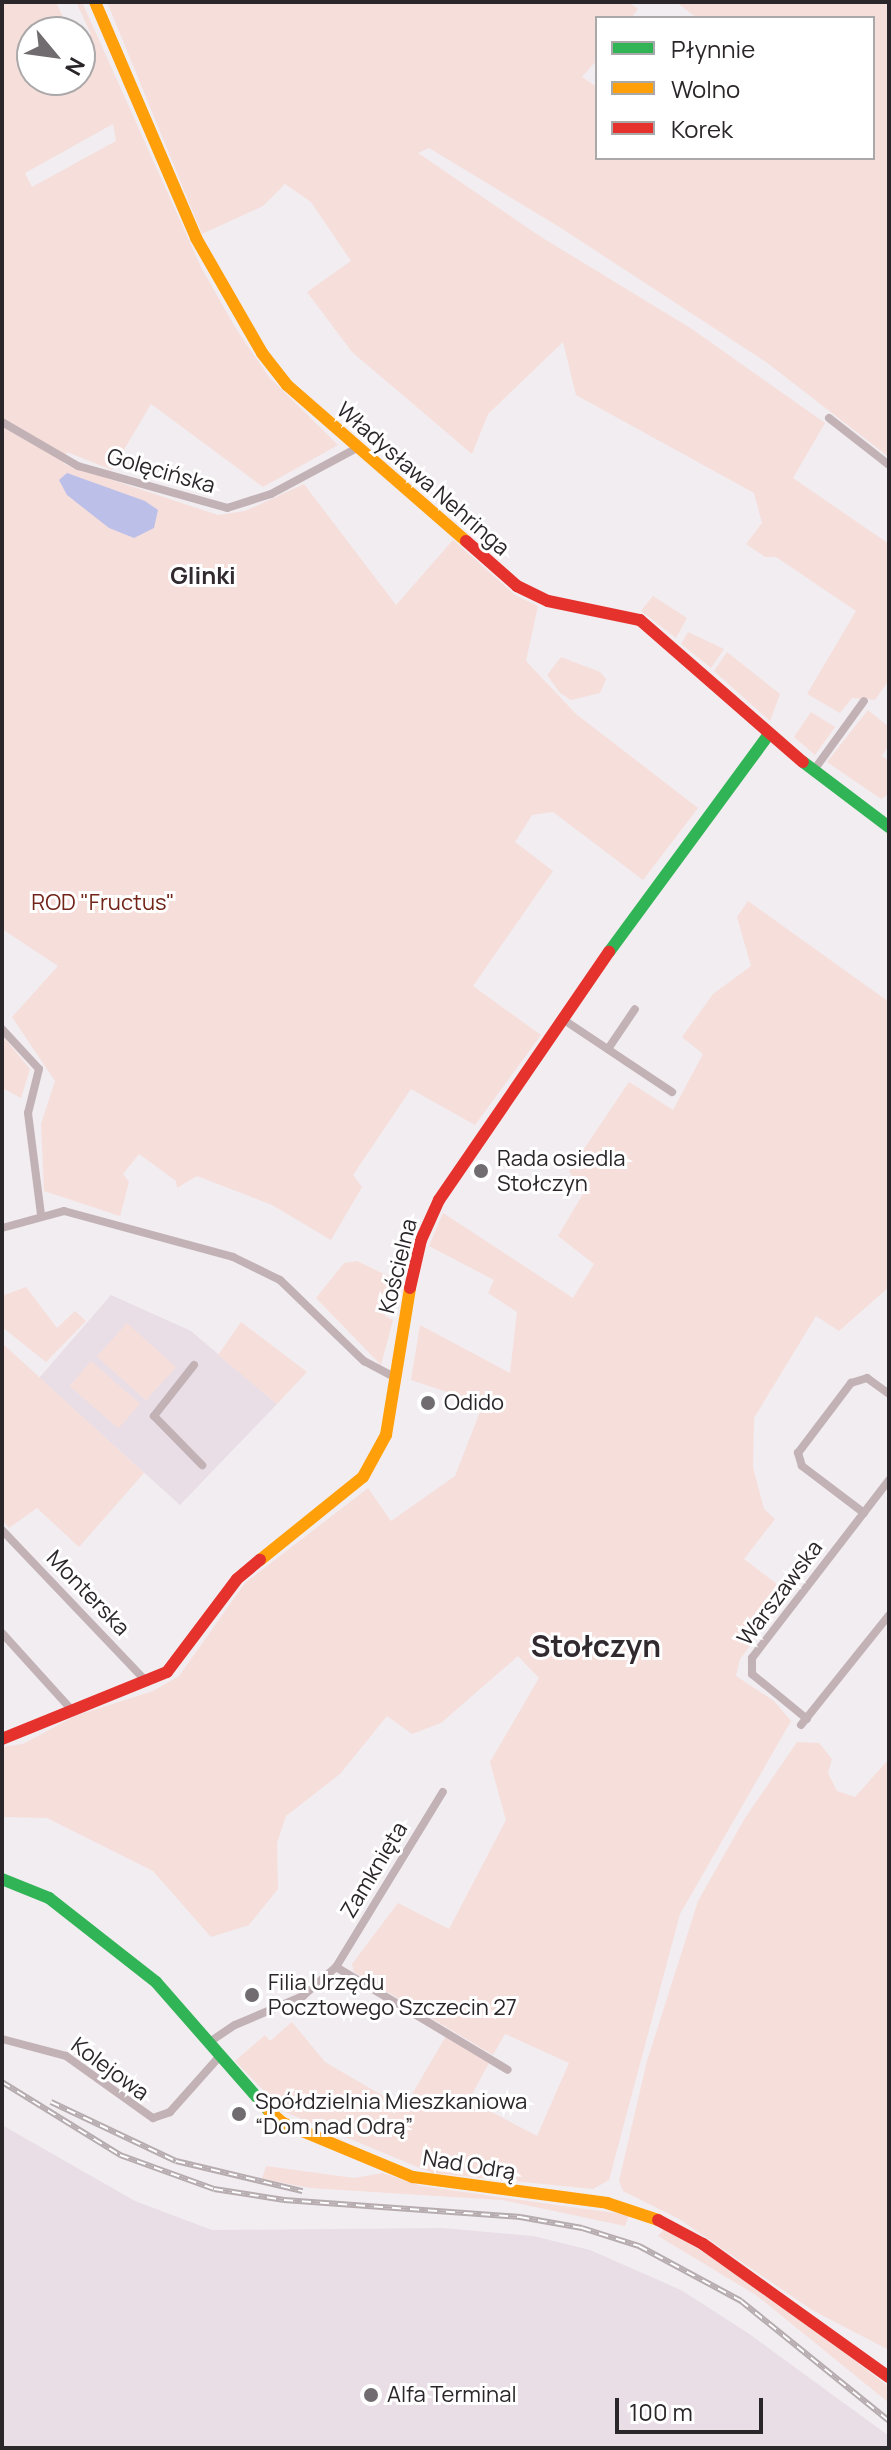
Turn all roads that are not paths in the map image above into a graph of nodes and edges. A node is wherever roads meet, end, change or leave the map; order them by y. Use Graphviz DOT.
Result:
graph roads {
  1 [pos="95,2"];
  2 [pos="829,418"];
  3 [pos="2,422"];
  4 [pos="357,448"];
  5 [pos="889,465"];
  6 [pos="864,701"];
  7 [pos="769,734"];
  8 [pos="814,770"];
  9 [pos="889,827"];
  10 [pos="635,1009"];
  11 [pos="564,1020"];
  12 [pos="2,1029"];
  13 [pos="608,1049"];
  14 [pos="672,1092"];
  15 [pos="41,1214"];
  16 [pos="2,1228"];
  17 [pos="194,1365"];
  18 [pos="396,1378"];
  19 [pos="889,1394"];
  20 [pos="202,1465"];
  21 [pos="889,1480"];
  22 [pos="864,1513"];
  23 [pos="2,1530"];
  24 [pos="889,1615"];
  25 [pos="2,1633"];
  26 [pos="147,1682"];
  27 [pos="70,1708"];
  28 [pos="2,1739"];
  29 [pos="443,1792"];
  30 [pos="2,1879"];
  31 [pos="336,1967"];
  32 [pos="2,2039"];
  33 [pos="208,2043"];
  34 [pos="219,2057"];
  35 [pos="508,2070"];
  36 [pos="889,2377"];
  1 -- 4 [label="street, Władysława Nehringa"];
  2 -- 5 [label="street"];
  3 -- 4 [label="street, Golęcińska"];
  4 -- 7 [label="street, Władysława Nehringa"];
  6 -- 8 [label="street"];
  7 -- 8 [label="street, Władysława Nehringa"];
  7 -- 11 [label="street, Kościelna"];
  8 -- 9 [label="street, Władysława Nehringa"];
  10 -- 13 [label="street"];
  11 -- 13 [label="street"];
  11 -- 18 [label="street, Kościelna"];
  12 -- 15 [label="street"];
  13 -- 14 [label="street"];
  15 -- 16 [label="street"];
  15 -- 18 [label="street"];
  17 -- 20 [label="street"];
  18 -- 26 [label="street, Kościelna"];
  19 -- 22 [label="street"];
  21 -- 22 [label="street, Warszawska"];
  22 -- 24 [label="street, Warszawska"];
  23 -- 26 [label="street, Monterska"];
  25 -- 27 [label="street"];
  26 -- 27 [label="street, Kościelna"];
  27 -- 28 [label="street, Kościelna"];
  29 -- 31 [label="street, Zamknięta"];
  30 -- 33 [label="street, Nad Odrą"];
  31 -- 33 [label="street, Zamknięta"];
  31 -- 35 [label="street"];
  32 -- 34 [label="street, Kolejowa"];
  33 -- 34 [label="street, Nad Odrą"];
  34 -- 36 [label="street, Nad Odrą"];
}
